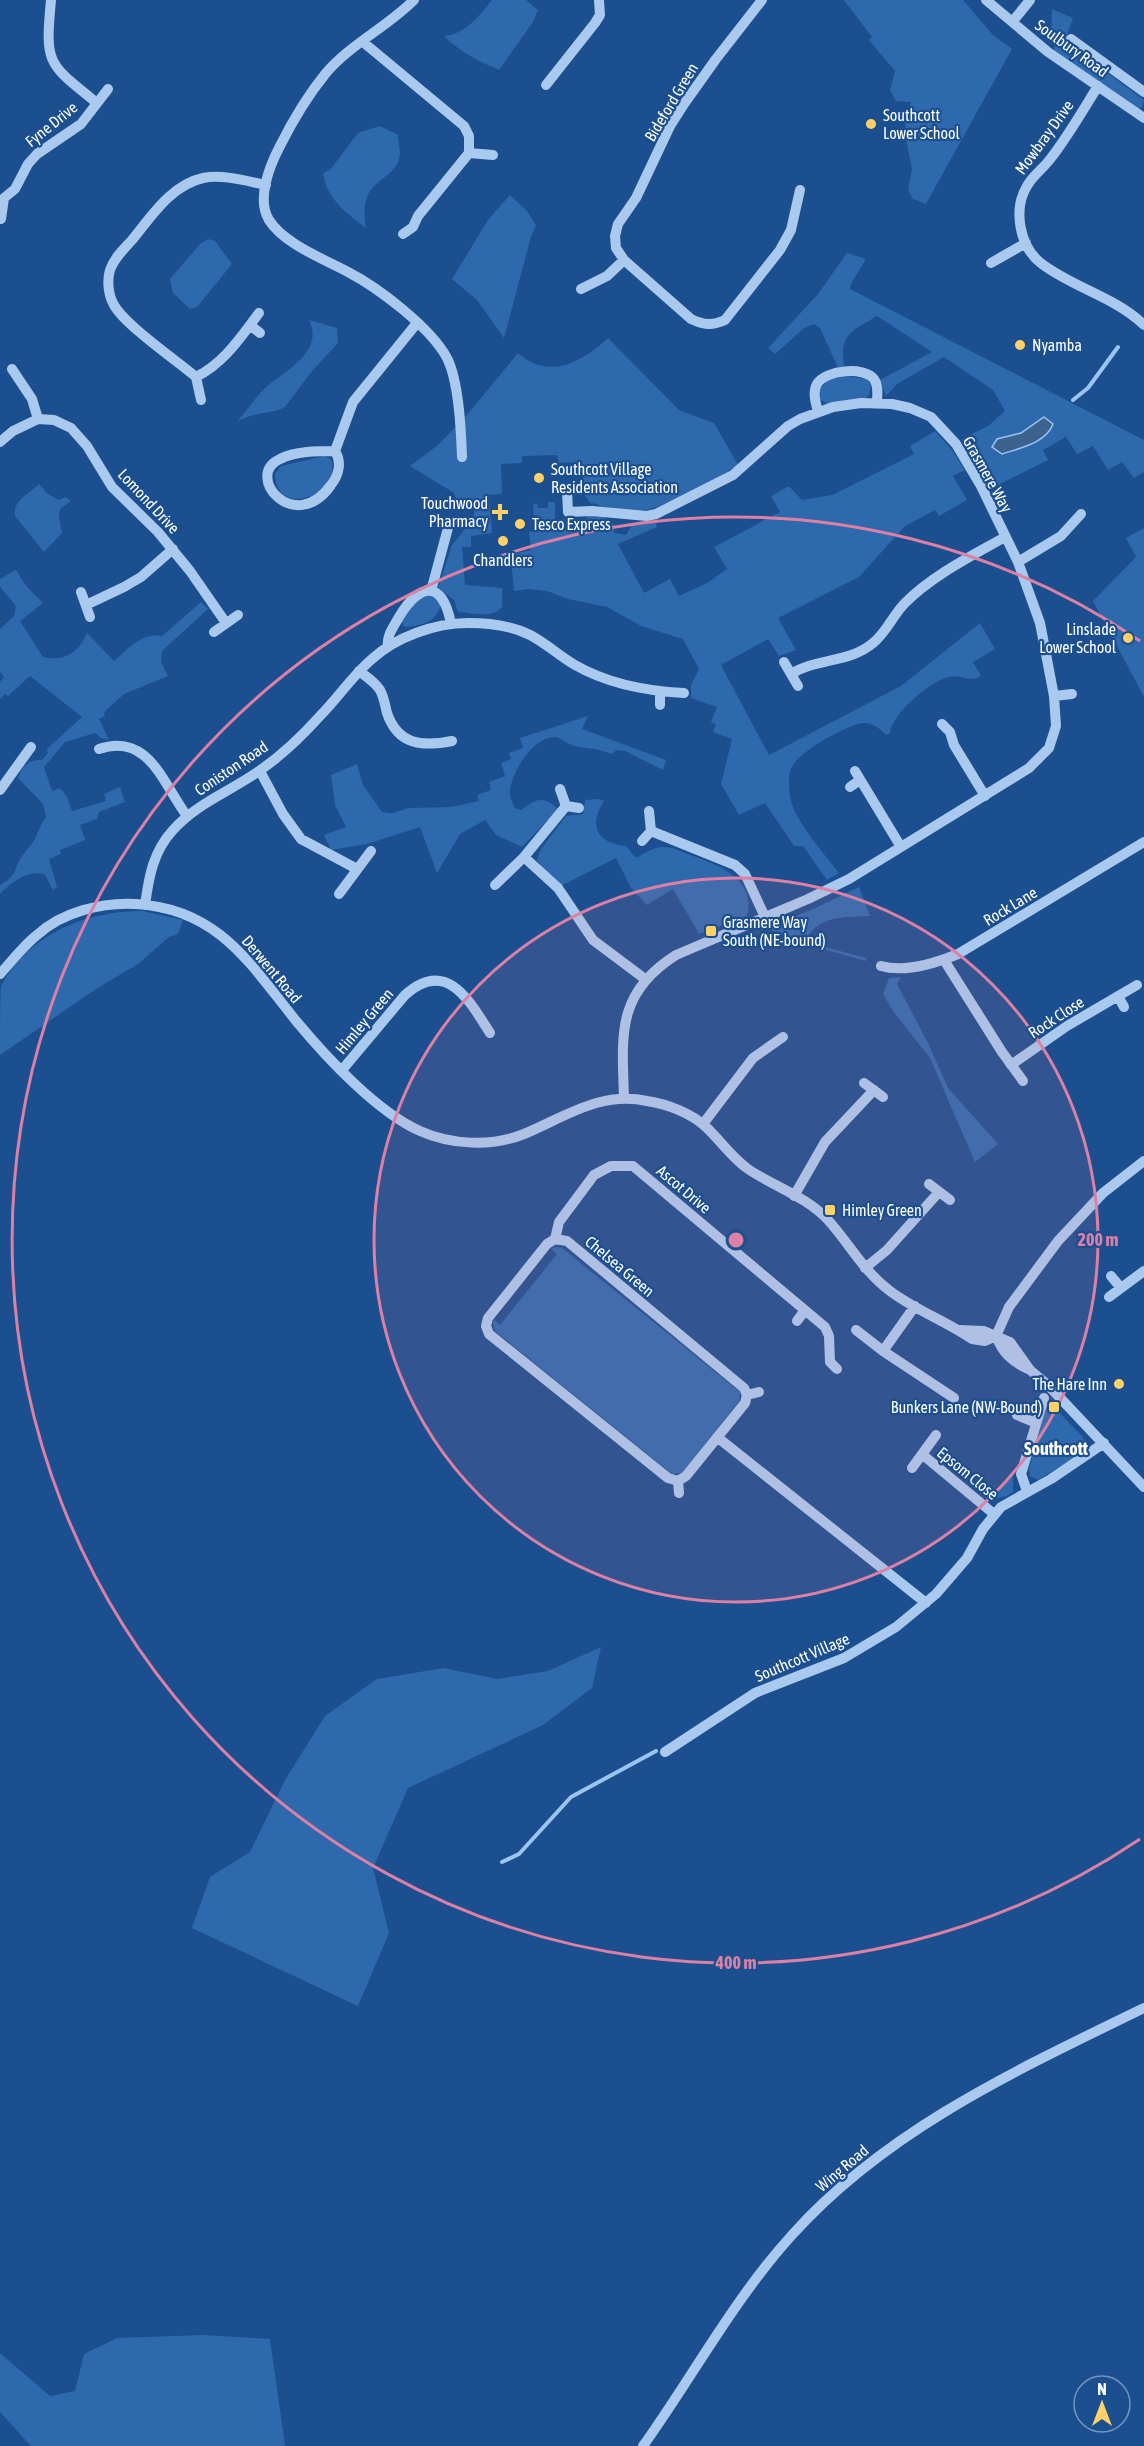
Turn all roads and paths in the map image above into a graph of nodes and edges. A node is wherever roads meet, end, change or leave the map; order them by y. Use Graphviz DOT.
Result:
graph roads {
  1 [pos="51,0"];
  2 [pos="414,0"];
  3 [pos="599,0"];
  4 [pos="762,0"];
  5 [pos="986,0"];
  6 [pos="1030,0"];
  7 [pos="1013,21"];
  8 [pos="1071,39"];
  9 [pos="363,42"];
  10 [pos="553,82"];
  11 [pos="1098,86"];
  12 [pos="108,89"];
  13 [pos="1144,92"];
  14 [pos="97,103"];
  15 [pos="1144,117"];
  16 [pos="470,153"];
  17 [pos="493,155"];
  18 [pos="266,185"];
  19 [pos="800,189"];
  20 [pos="2,197"];
  21 [pos="1,219"];
  22 [pos="403,234"];
  23 [pos="1026,243"];
  24 [pos="624,260"];
  25 [pos="991,263"];
  26 [pos="581,290"];
  27 [pos="259,313"];
  28 [pos="417,323"];
  29 [pos="250,325"];
  30 [pos="1144,325"];
  31 [pos="260,333"];
  32 [pos="12,369"];
  33 [pos="196,377"];
  34 [pos="201,400"];
  35 [pos="877,403"];
  36 [pos="818,412"];
  37 [pos="38,419"];
  38 [pos="0,442"];
  39 [pos="335,451"];
  40 [pos="462,457"];
  41 [pos="567,491"];
  42 [pos="1081,514"];
  43 [pos="448,528"];
  44 [pos="1005,537"];
  45 [pos="173,549"];
  46 [pos="1018,562"];
  47 [pos="431,591"];
  48 [pos="81,592"];
  49 [pos="86,605"];
  50 [pos="238,615"];
  51 [pos="90,617"];
  52 [pos="226,623"];
  53 [pos="451,624"];
  54 [pos="214,632"];
  55 [pos="388,647"];
  56 [pos="784,662"];
  57 [pos="359,671"];
  58 [pos="791,674"];
  59 [pos="798,686"];
  60 [pos="660,692"];
  61 [pos="684,693"];
  62 [pos="1072,694"];
  63 [pos="1054,696"];
  64 [pos="660,705"];
  65 [pos="942,724"];
  66 [pos="452,741"];
  67 [pos="31,747"];
  68 [pos="99,749"];
  69 [pos="260,771"];
  70 [pos="850,787"];
  71 [pos="560,789"];
  72 [pos="0,790"];
  73 [pos="986,796"];
  74 [pos="566,807"];
  75 [pos="579,808"];
  76 [pos="649,811"];
  77 [pos="187,816"];
  78 [pos="651,831"];
  79 [pos="642,841"];
  80 [pos="1144,842"];
  81 [pos="901,847"];
  82 [pos="371,851"];
  83 [pos="524,857"];
  84 [pos="357,869"];
  85 [pos="495,885"];
  86 [pos="339,894"];
  87 [pos="145,905"];
  88 [pos="765,916"];
  89 [pos="944,960"];
  90 [pos="881,966"];
  91 [pos="0,974"];
  92 [pos="645,979"];
  93 [pos="1137,985"];
  94 [pos="1118,996"];
  95 [pos="1124,1007"];
  96 [pos="299,1024"];
  97 [pos="490,1033"];
  98 [pos="776,1038"];
  99 [pos="1011,1065"];
  100 [pos="342,1070"];
  101 [pos="1023,1081"];
  102 [pos="864,1083"];
  103 [pos="624,1098"];
  104 [pos="703,1124"];
  105 [pos="1144,1161"];
  106 [pos="929,1184"];
  107 [pos="939,1192"];
  108 [pos="794,1196"];
  109 [pos="950,1200"];
  110 [pos="555,1239"];
  111 [pos="865,1268"];
  112 [pos="1144,1271"];
  113 [pos="1112,1276"];
  114 [pos="1120,1288"];
  115 [pos="1109,1297"];
  116 [pos="915,1306"];
  117 [pos="806,1310"];
  118 [pos="797,1321"];
  119 [pos="856,1330"];
  120 [pos="996,1336"];
  121 [pos="883,1351"];
  122 [pos="837,1369"];
  123 [pos="759,1392"];
  124 [pos="747,1395"];
  125 [pos="954,1398"];
  126 [pos="1044,1398"];
  127 [pos="1017,1415"];
  128 [pos="1036,1424"];
  129 [pos="936,1435"];
  130 [pos="717,1437"];
  131 [pos="1104,1443"];
  132 [pos="923,1455"];
  133 [pos="912,1468"];
  134 [pos="678,1481"];
  135 [pos="1144,1487"];
  136 [pos="1026,1491"];
  137 [pos="679,1493"];
  138 [pos="994,1514"];
  139 [pos="926,1603"];
  140 [pos="665,1752"];
  141 [pos="1144,2008"];
  142 [pos="643,2446"];
  1 -- 14 [label="street, Fyne Drive"];
  2 -- 9 [label="street"];
  3 -- 10 [label="street"];
  4 -- 24 [label="street, Bideford Green"];
  5 -- 7 [label="street, Soulbury Road"];
  6 -- 7 [label="street"];
  7 -- 11 [label="street, Soulbury Road"];
  8 -- 13 [label="street, Soulbury Road"];
  9 -- 16 [label="street"];
  9 -- 18 [label="street"];
  11 -- 15 [label="street, Soulbury Road"];
  11 -- 23 [label="street, Mowbray Drive"];
  12 -- 14 [label="street, Fyne Drive"];
  14 -- 20 [label="street, Fyne Drive"];
  16 -- 17 [label="street"];
  16 -- 22 [label="street"];
  18 -- 28 [label="street"];
  18 -- 33 [label="street"];
  19 -- 24 [label="street"];
  20 -- 21 [label="street, Fyne Drive"];
  23 -- 25 [label="street"];
  23 -- 30 [label="street, Mowbray Drive"];
  24 -- 26 [label="street"];
  27 -- 29 [label="street"];
  28 -- 39 [label="street"];
  28 -- 40 [label="street"];
  29 -- 31 [label="street"];
  29 -- 33 [label="street"];
  32 -- 37 [label="street"];
  33 -- 34 [label="street"];
  35 -- 36 [label="street, Grasmere Way"];
  35 -- 36 [label="street"];
  35 -- 44 [label="street, Grasmere Way"];
  36 -- 41 [label="street, Grasmere Way"];
  37 -- 38 [label="street"];
  37 -- 45 [label="street, Lomond Drive"];
  39 -- 39 [label="street"];
  42 -- 46 [label="street"];
  43 -- 47 [label="street"];
  44 -- 46 [label="street, Grasmere Way"];
  44 -- 58 [label="street, Grasmere Way"];
  45 -- 49 [label="street"];
  45 -- 52 [label="street, Lomond Drive"];
  46 -- 63 [label="street, Grasmere Way"];
  47 -- 53 [label="street"];
  47 -- 55 [label="street"];
  48 -- 49 [label="street"];
  49 -- 51 [label="street"];
  50 -- 52 [label="street"];
  52 -- 54 [label="street"];
  53 -- 55 [label="street, Coniston Road"];
  53 -- 60 [label="street, Coniston Road"];
  55 -- 57 [label="street, Coniston Road"];
  56 -- 58 [label="street"];
  57 -- 66 [label="street"];
  57 -- 69 [label="street, Coniston Road"];
  58 -- 59 [label="street"];
  60 -- 61 [label="street, Coniston Road"];
  60 -- 64 [label="street"];
  62 -- 63 [label="street"];
  63 -- 73 [label="street, Grasmere Way"];
  65 -- 73 [label="street"];
  67 -- 72 [label="street"];
  68 -- 77 [label="street"];
  69 -- 77 [label="street, Coniston Road"];
  69 -- 84 [label="street"];
  70 -- 81 [label="street"];
  71 -- 74 [label="street"];
  73 -- 81 [label="street, Grasmere Way"];
  74 -- 75 [label="street"];
  74 -- 83 [label="street"];
  76 -- 78 [label="street"];
  77 -- 87 [label="street, Coniston Road"];
  78 -- 79 [label="street"];
  78 -- 88 [label="street"];
  80 -- 89 [label="street, Rock Lane"];
  81 -- 88 [label="street, Grasmere Way"];
  82 -- 84 [label="street"];
  83 -- 85 [label="street"];
  83 -- 92 [label="street"];
  84 -- 86 [label="street"];
  87 -- 91 [label="street, Derwent Road"];
  87 -- 96 [label="street, Derwent Road"];
  88 -- 92 [label="street, Grasmere Way"];
  89 -- 90 [label="street, Rock Lane"];
  89 -- 99 [label="street"];
  92 -- 103 [label="street, Grasmere Way"];
  93 -- 94 [label="street, Rock Close"];
  94 -- 95 [label="street"];
  94 -- 99 [label="street, Rock Close"];
  96 -- 100 [label="street, Himley Green"];
  97 -- 100 [label="street, Himley Green"];
  98 -- 104 [label="street"];
  99 -- 101 [label="street"];
  100 -- 103 [label="street, Himley Green"];
  102 -- 108 [label="street"];
  103 -- 104 [label="street, Himley Green"];
  104 -- 108 [label="street, Himley Green"];
  105 -- 120 [label="street"];
  106 -- 107 [label="street"];
  107 -- 109 [label="street"];
  107 -- 111 [label="street"];
  108 -- 111 [label="street, Himley Green"];
  110 -- 117 [label="street, Ascot Drive"];
  110 -- 124 [label="street, Chelsea Green"];
  110 -- 134 [label="street"];
  111 -- 116 [label="street, Himley Green"];
  112 -- 114 [label="street"];
  113 -- 114 [label="street"];
  114 -- 115 [label="street"];
  116 -- 120 [label="street, Himley Green"];
  116 -- 121 [label="street"];
  117 -- 118 [label="street"];
  117 -- 122 [label="street, Ascot Drive"];
  119 -- 121 [label="street"];
  120 -- 131 [label="street"];
  121 -- 125 [label="street"];
  123 -- 124 [label="street"];
  124 -- 130 [label="street"];
  126 -- 128 [label="street"];
  127 -- 128 [label="street"];
  128 -- 136 [label="street"];
  129 -- 132 [label="street, Epsom Close"];
  130 -- 134 [label="street"];
  130 -- 139 [label="street"];
  131 -- 135 [label="street"];
  131 -- 136 [label="street, Southcott Village"];
  132 -- 133 [label="street, Epsom Close"];
  132 -- 138 [label="street, Epsom Close"];
  134 -- 137 [label="street"];
  136 -- 138 [label="street, Southcott Village"];
  138 -- 139 [label="street, Southcott Village"];
  139 -- 140 [label="street, Southcott Village"];
  141 -- 142 [label="street, Wing Road"];
}
